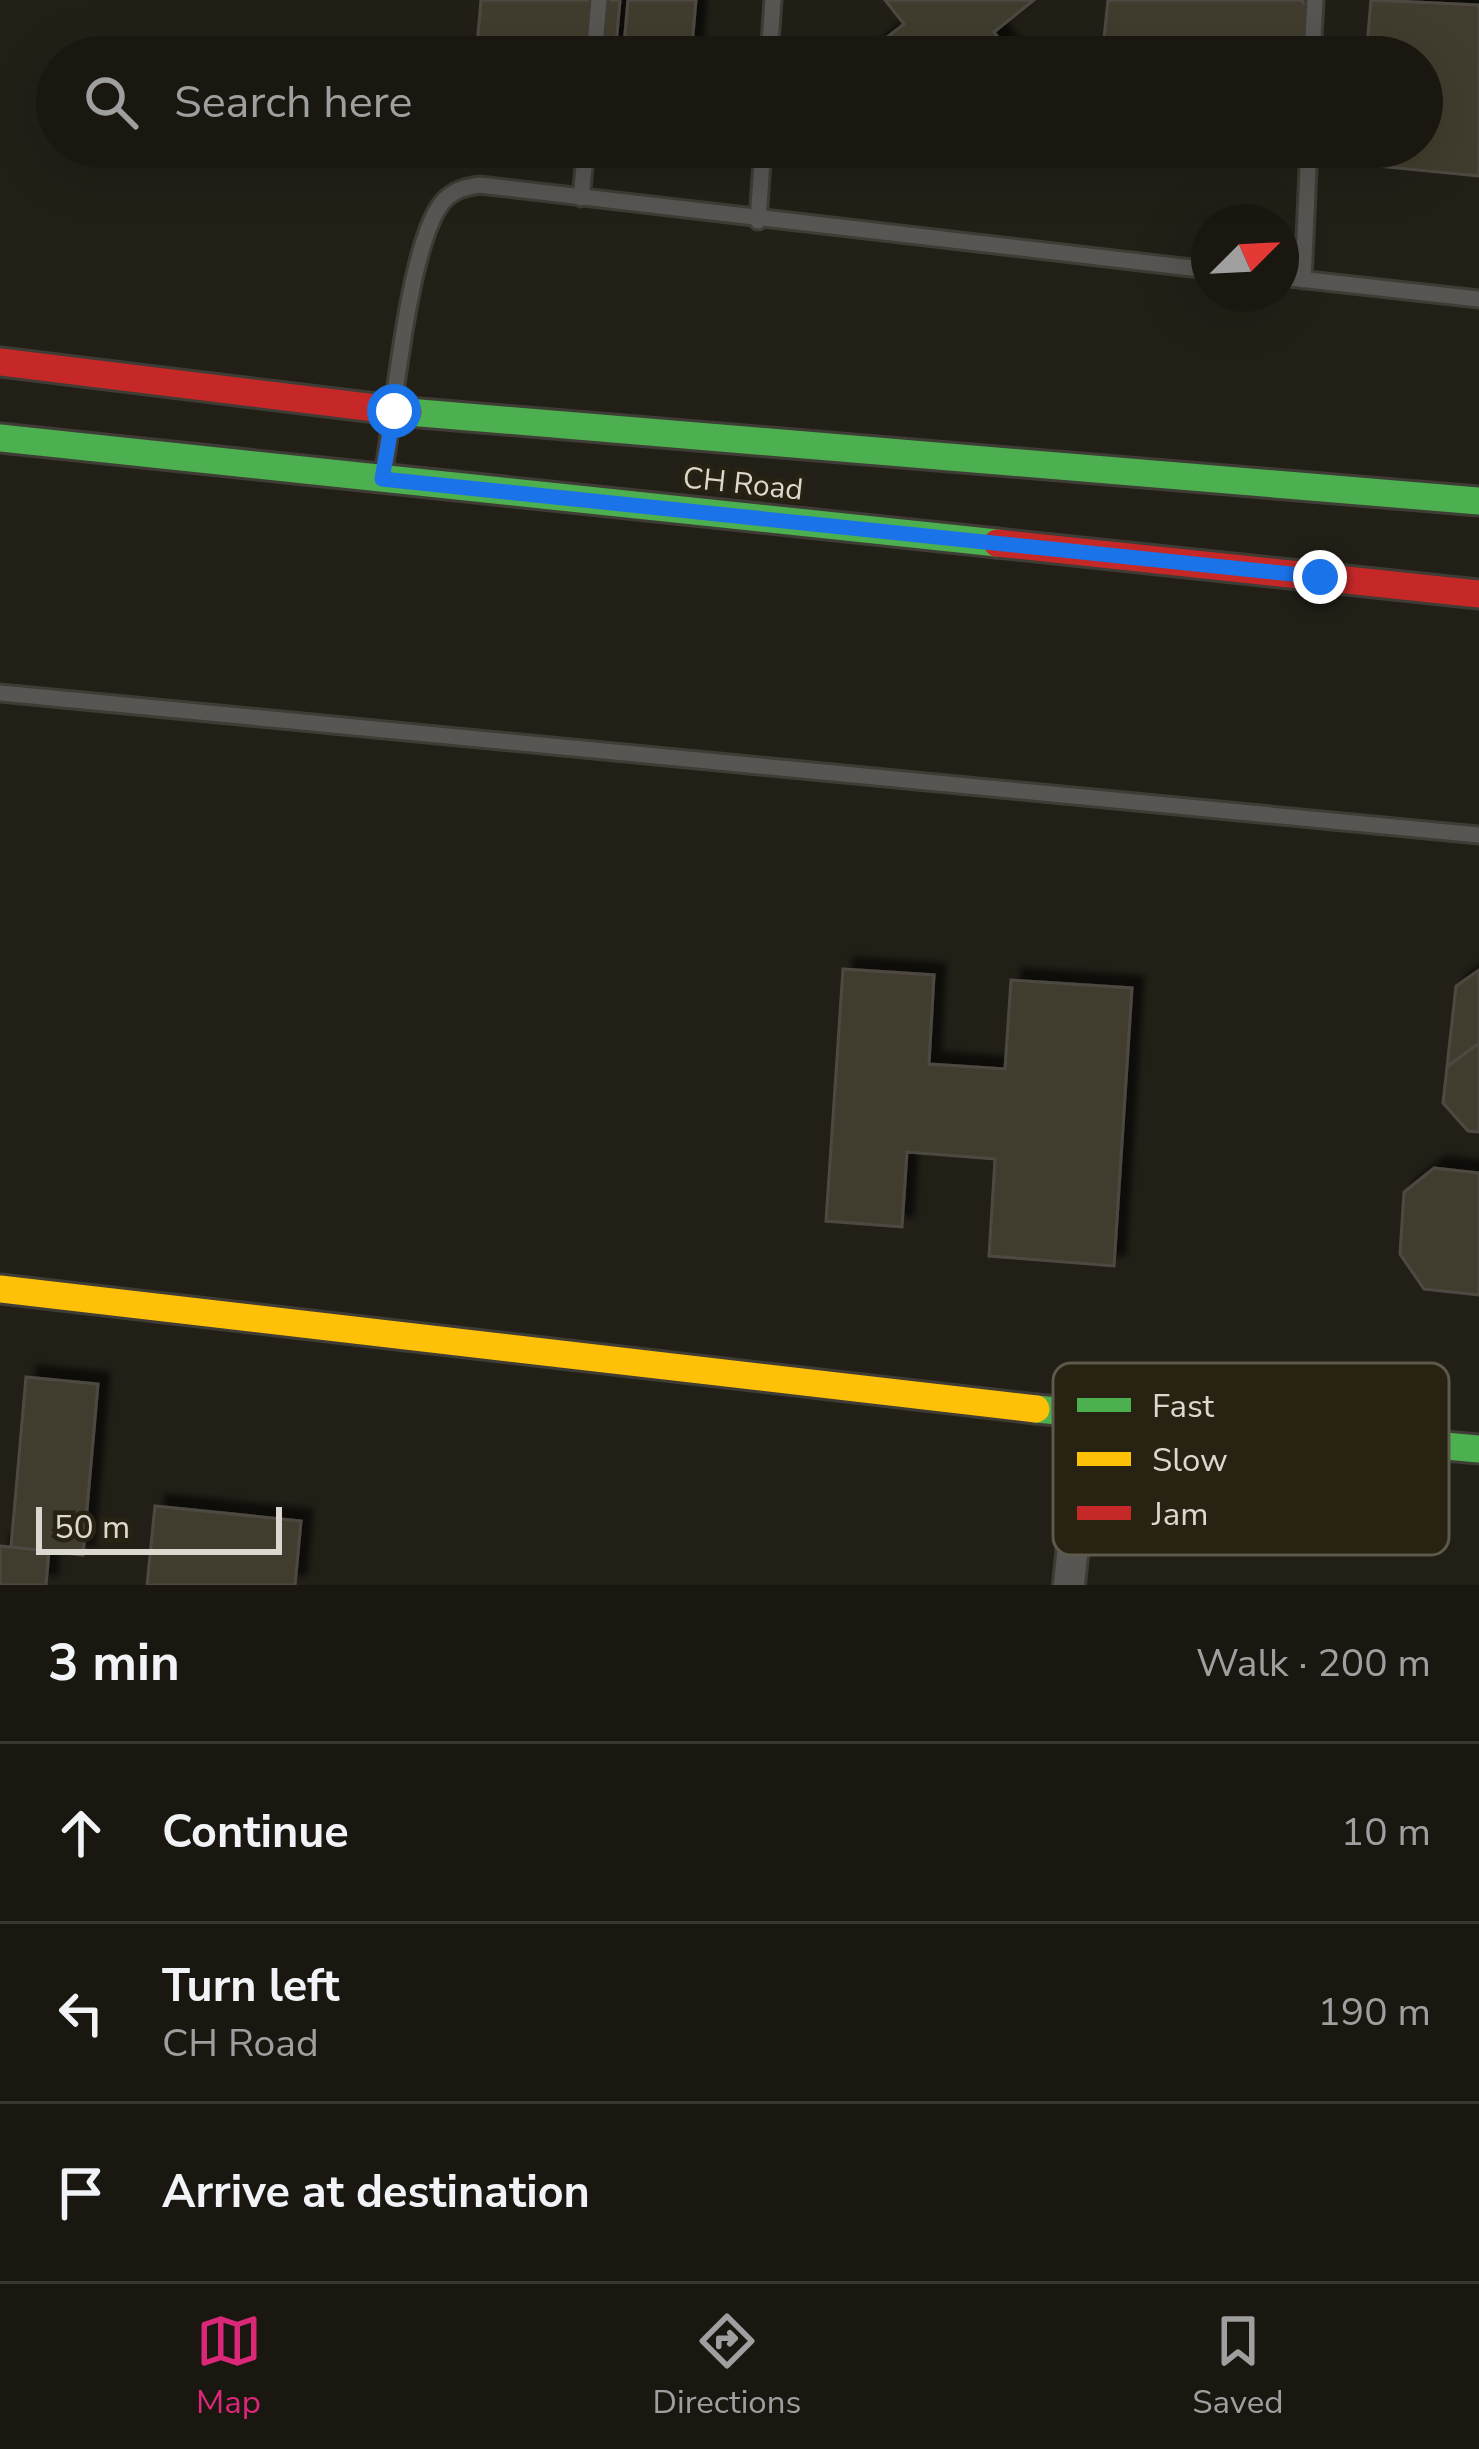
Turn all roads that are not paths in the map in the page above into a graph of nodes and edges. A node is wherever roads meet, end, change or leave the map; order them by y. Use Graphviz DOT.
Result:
graph roads {
  1 [pos="599,0"];
  2 [pos="773,0"];
  3 [pos="1315,0"];
  4 [pos="596,36"];
  5 [pos="770,36"];
  6 [pos="1313,36"];
  7 [pos="584,168"];
  8 [pos="762,168"];
  9 [pos="1308,168"];
  10 [pos="581,198"];
  11 [pos="758,221"];
  12 [pos="1191,268"];
  13 [pos="1299,280"];
  14 [pos="1303,280"];
  15 [pos="1479,299"];
  16 [pos="0,362"];
  17 [pos="394,411"];
  18 [pos="0,437"];
  19 [pos="382,479"];
  20 [pos="1479,501"];
  21 [pos="1479,594"];
  22 [pos="0,693"];
  23 [pos="1479,835"];
  24 [pos="0,1288"];
  25 [pos="1053,1411"];
  26 [pos="1449,1446"];
  27 [pos="1479,1449"];
  28 [pos="1073,1555"];
  29 [pos="1070,1585"];
  1 -- 4 [label="lane"];
  2 -- 5 [label="lane"];
  3 -- 6 [label="lane"];
  7 -- 10 [label="lane"];
  8 -- 11 [label="lane"];
  9 -- 14 [label="lane"];
  10 -- 11 [label="lane"];
  10 -- 17 [label="lane"];
  11 -- 12 [label="lane"];
  13 -- 14 [label="lane"];
  14 -- 15 [label="lane"];
  16 -- 17 [label="street, CH Road"];
  17 -- 19 [label="lane"];
  17 -- 20 [label="street, CH Road"];
  18 -- 19 [label="street, CH Road"];
  19 -- 21 [label="street, CH Road"];
  22 -- 23 [label="lane"];
  24 -- 25 [label="street"];
  26 -- 27 [label="street"];
  28 -- 29 [label="street"];
}
